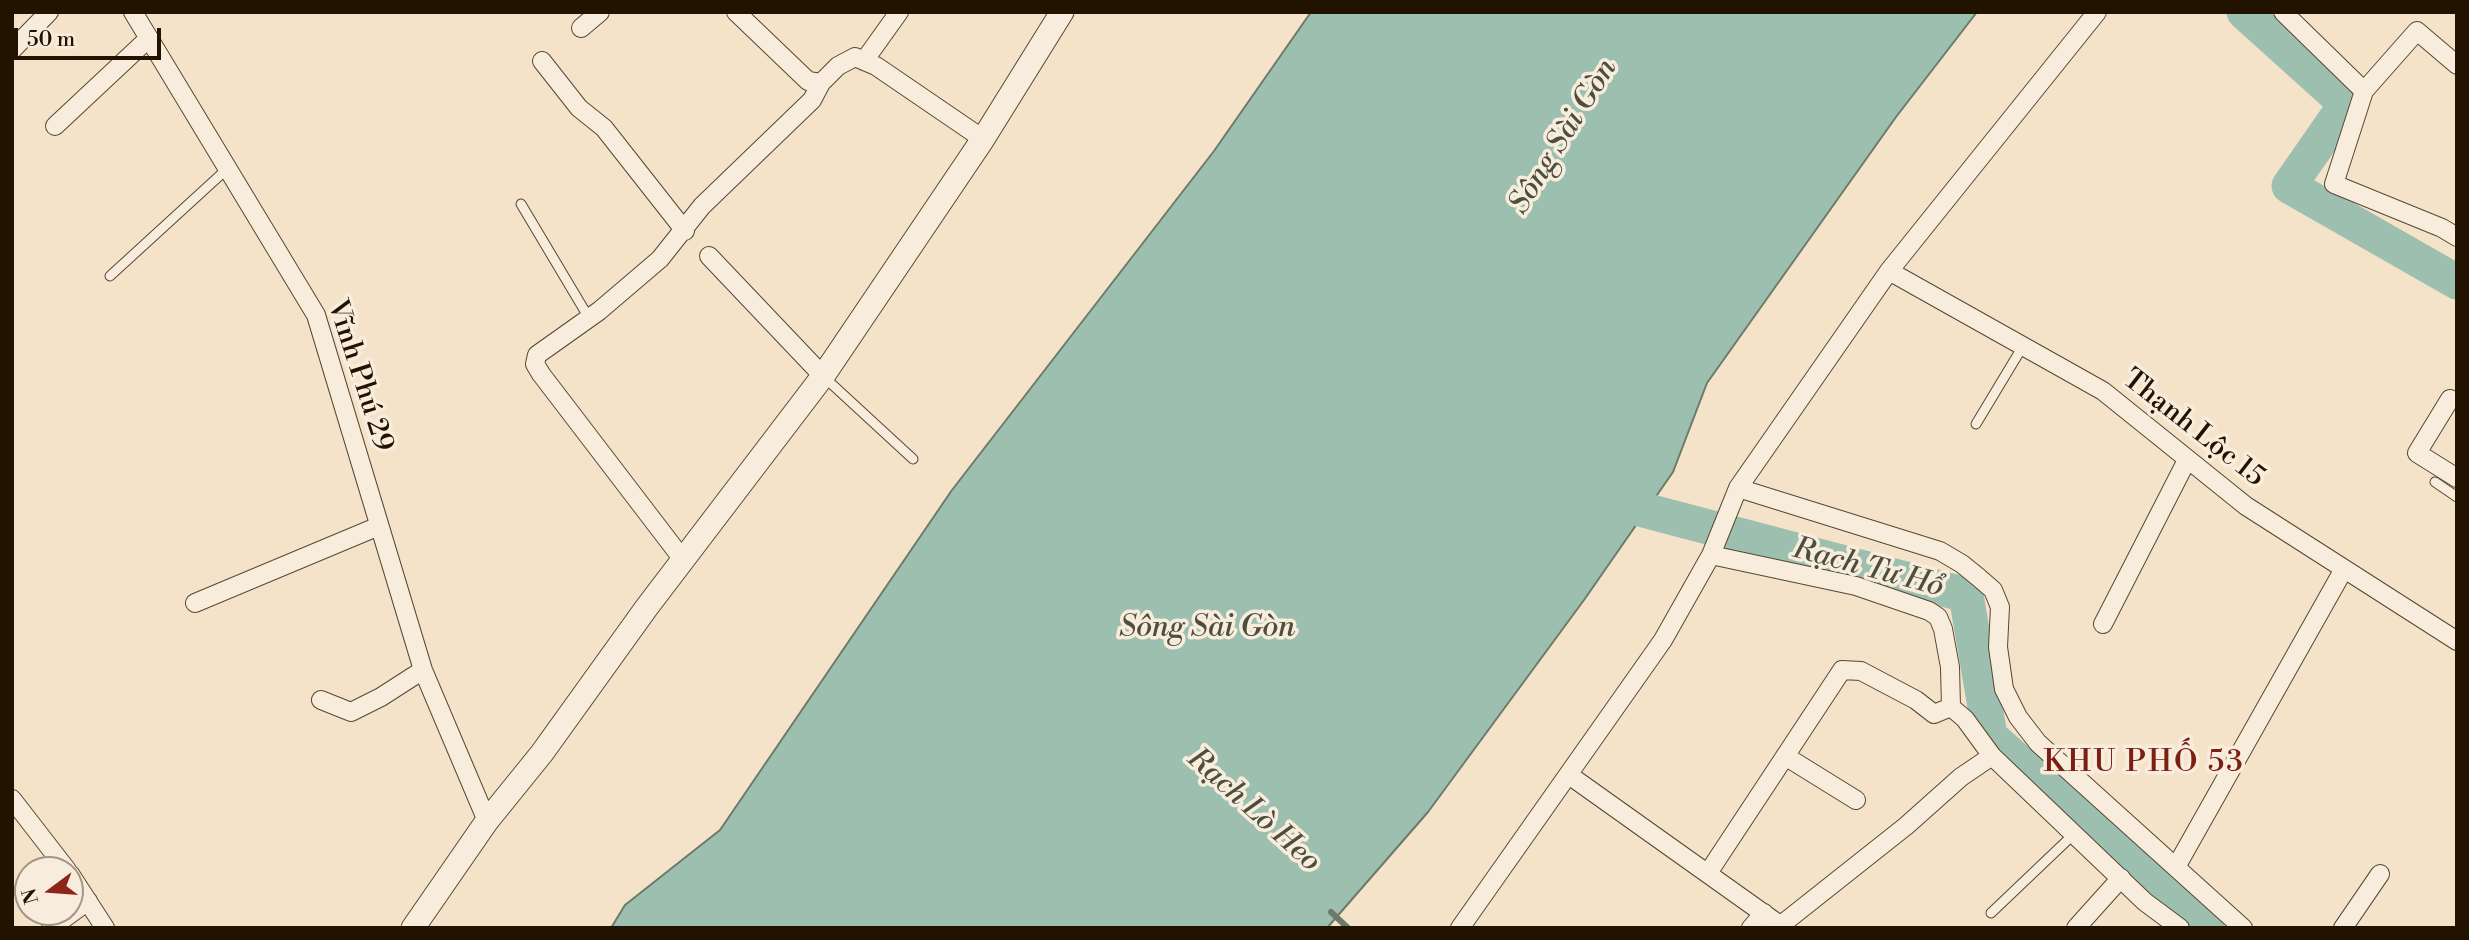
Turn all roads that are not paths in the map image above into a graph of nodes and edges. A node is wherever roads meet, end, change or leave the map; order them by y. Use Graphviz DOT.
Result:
graph roads {
  1 [pos="49,12"];
  2 [pos="134,12"];
  3 [pos="600,12"];
  4 [pos="736,12"];
  5 [pos="899,12"];
  6 [pos="1062,12"];
  7 [pos="2097,12"];
  8 [pos="2283,12"];
  9 [pos="580,28"];
  10 [pos="149,38"];
  11 [pos="12,50"];
  12 [pos="542,61"];
  13 [pos="864,61"];
  14 [pos="2457,65"];
  15 [pos="821,83"];
  16 [pos="2364,91"];
  17 [pos="55,126"];
  18 [pos="983,139"];
  19 [pos="228,168"];
  20 [pos="521,204"];
  21 [pos="685,230"];
  22 [pos="2457,237"];
  23 [pos="709,256"];
  24 [pos="1889,271"];
  25 [pos="110,276"];
  26 [pos="589,318"];
  27 [pos="2023,346"];
  28 [pos="823,376"];
  29 [pos="2450,399"];
  30 [pos="1976,424"];
  31 [pos="913,459"];
  32 [pos="2187,460"];
  33 [pos="2457,478"];
  34 [pos="2435,482"];
  35 [pos="1736,495"];
  36 [pos="2457,497"];
  37 [pos="379,526"];
  38 [pos="1713,549"];
  39 [pos="684,561"];
  40 [pos="2344,569"];
  41 [pos="195,603"];
  42 [pos="2103,625"];
  43 [pos="2457,641"];
  44 [pos="423,670"];
  45 [pos="321,700"];
  46 [pos="1951,707"];
  47 [pos="1785,756"];
  48 [pos="1992,756"];
  49 [pos="1569,775"];
  50 [pos="12,799"];
  51 [pos="1856,800"];
  52 [pos="493,814"];
  53 [pos="2075,833"];
  54 [pos="56,856"];
  55 [pos="2176,867"];
  56 [pos="1708,873"];
  57 [pos="2380,874"];
  58 [pos="2121,878"];
  59 [pos="84,895"];
  60 [pos="88,901"];
  61 [pos="1764,913"];
  62 [pos="1991,913"];
  63 [pos="1783,926"];
  64 [pos="51,928"];
  65 [pos="105,928"];
  66 [pos="413,928"];
  67 [pos="1460,928"];
  68 [pos="1751,928"];
  69 [pos="2076,928"];
  70 [pos="2180,928"];
  71 [pos="2242,928"];
  72 [pos="2343,928"];
  1 -- 11 [label="street"];
  2 -- 10 [label="street, Vĩnh Phú 29"];
  3 -- 9 [label="street"];
  4 -- 15 [label="street"];
  5 -- 13 [label="street"];
  6 -- 18 [label="street"];
  7 -- 24 [label="street"];
  8 -- 16 [label="street"];
  10 -- 17 [label="street"];
  10 -- 19 [label="street, Vĩnh Phú 29"];
  12 -- 21 [label="street"];
  13 -- 15 [label="street"];
  13 -- 18 [label="street"];
  14 -- 16 [label="street"];
  15 -- 21 [label="street"];
  16 -- 22 [label="street"];
  18 -- 28 [label="street"];
  19 -- 25 [label="lane"];
  19 -- 37 [label="street, Vĩnh Phú 29"];
  20 -- 26 [label="lane"];
  21 -- 26 [label="street"];
  23 -- 28 [label="street"];
  24 -- 27 [label="street, Thạnh Lộc 15"];
  24 -- 35 [label="street"];
  26 -- 39 [label="street"];
  27 -- 30 [label="lane"];
  27 -- 32 [label="street, Thạnh Lộc 15"];
  28 -- 31 [label="lane"];
  28 -- 39 [label="street"];
  29 -- 33 [label="street"];
  32 -- 40 [label="street, Thạnh Lộc 15"];
  32 -- 42 [label="street"];
  34 -- 36 [label="lane"];
  35 -- 38 [label="street"];
  35 -- 55 [label="street"];
  37 -- 41 [label="street"];
  37 -- 44 [label="street, Vĩnh Phú 29"];
  38 -- 46 [label="street"];
  38 -- 49 [label="street"];
  39 -- 52 [label="street"];
  40 -- 43 [label="street, Thạnh Lộc 15"];
  40 -- 55 [label="street"];
  44 -- 45 [label="street"];
  44 -- 52 [label="street, Vĩnh Phú 29"];
  46 -- 47 [label="street"];
  46 -- 48 [label="street"];
  47 -- 51 [label="street"];
  47 -- 56 [label="street"];
  48 -- 53 [label="street"];
  48 -- 63 [label="street"];
  49 -- 56 [label="street"];
  49 -- 67 [label="street"];
  50 -- 54 [label="street"];
  52 -- 66 [label="street"];
  53 -- 58 [label="street"];
  53 -- 62 [label="lane"];
  55 -- 71 [label="street"];
  56 -- 61 [label="street"];
  57 -- 72 [label="street"];
  58 -- 69 [label="street"];
  58 -- 70 [label="street"];
  59 -- 60 [label="street"];
  60 -- 64 [label="street"];
  60 -- 65 [label="street"];
  61 -- 63 [label="street"];
  61 -- 68 [label="street"];
}
